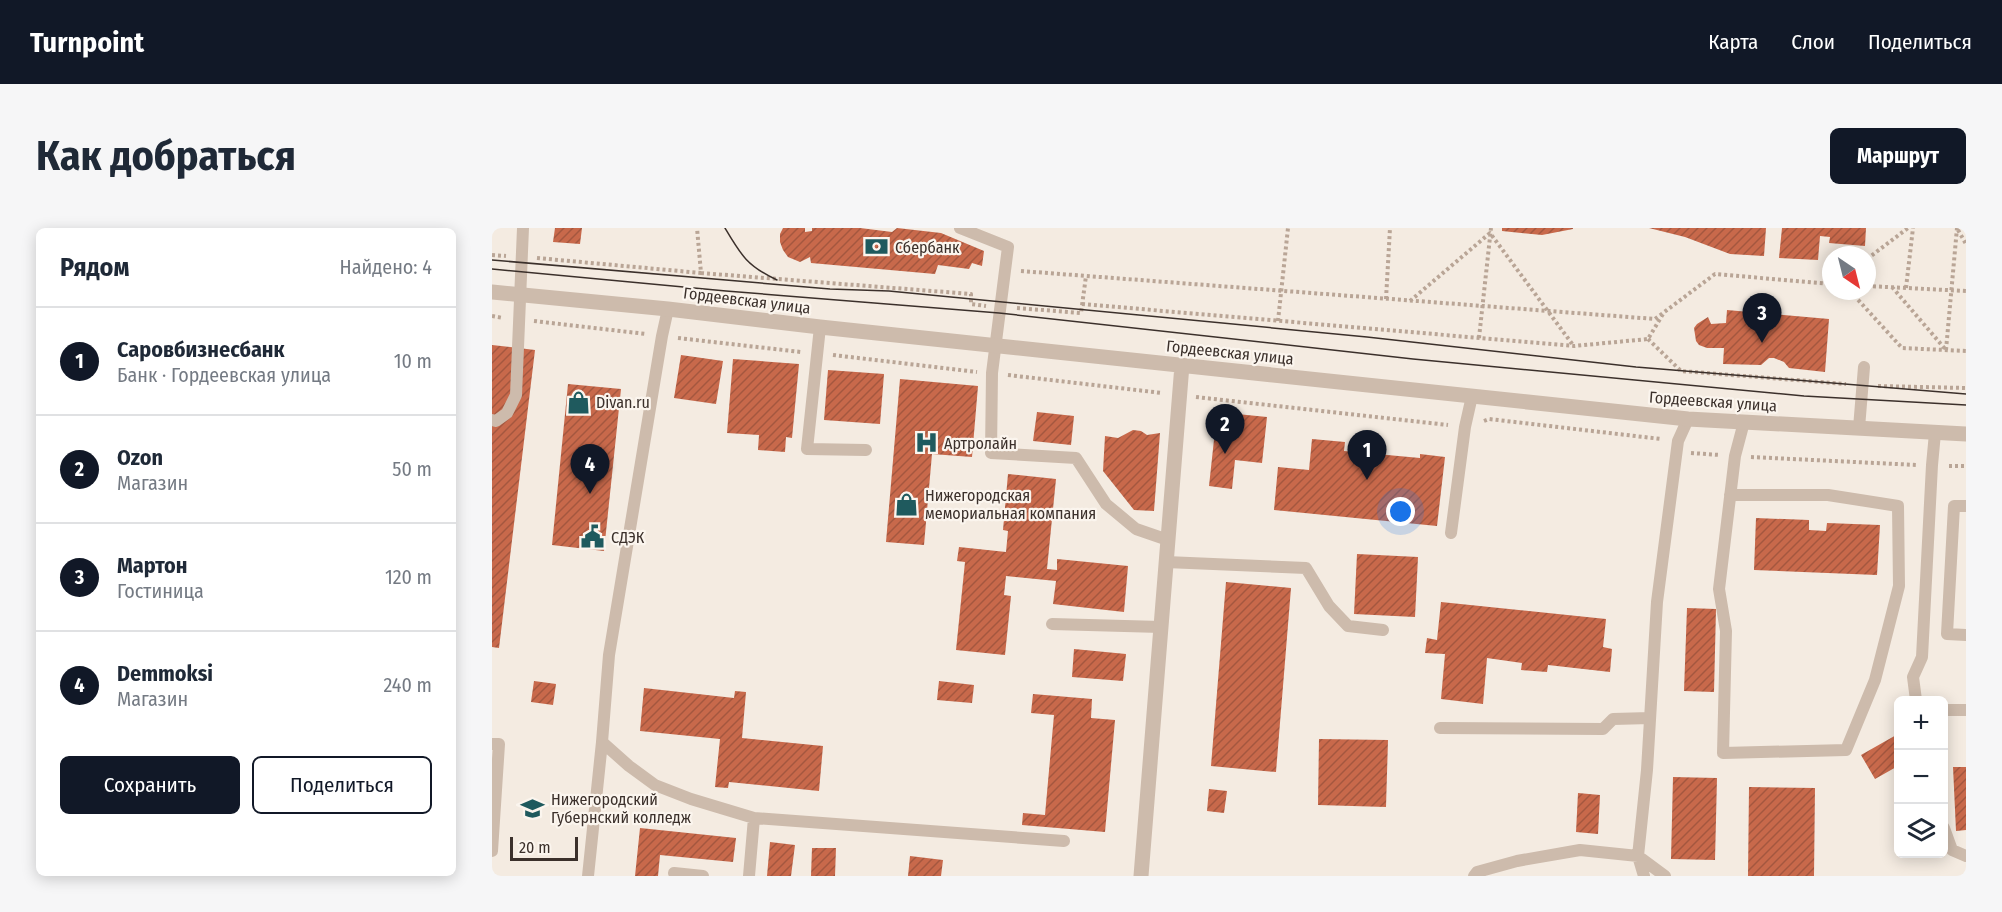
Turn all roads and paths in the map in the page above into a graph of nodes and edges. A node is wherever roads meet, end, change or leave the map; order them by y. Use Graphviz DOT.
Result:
graph roads {
  1 [pos="523,228"];
  2 [pos="697,228"];
  3 [pos="960,228"];
  4 [pos="1288,228"];
  5 [pos="1390,228"];
  6 [pos="1908,228"];
  7 [pos="1913,228"];
  8 [pos="1957,229"];
  9 [pos="1491,231"];
  10 [pos="1966,244"];
  11 [pos="1876,252"];
  12 [pos="492,255"];
  13 [pos="522,257"];
  14 [pos="1005,270"];
  15 [pos="701,273"];
  16 [pos="1086,276"];
  17 [pos="1822,283"];
  18 [pos="1876,286"];
  19 [pos="1892,287"];
  20 [pos="1906,288"];
  21 [pos="1282,291"];
  22 [pos="1952,291"];
  23 [pos="1966,291"];
  24 [pos="492,292"];
  25 [pos="519,294"];
  26 [pos="1386,299"];
  27 [pos="1858,300"];
  28 [pos="1410,301"];
  29 [pos="1082,304"];
  30 [pos="1483,306"];
  31 [pos="999,307"];
  32 [pos="668,309"];
  33 [pos="1546,311"];
  34 [pos="1664,312"];
  35 [pos="492,316"];
  36 [pos="519,320"];
  37 [pos="1278,321"];
  38 [pos="820,327"];
  39 [pos="662,336"];
  40 [pos="1479,338"];
  41 [pos="1648,339"];
  42 [pos="996,345"];
  43 [pos="1574,346"];
  44 [pos="1946,350"];
  45 [pos="1966,351"];
  46 [pos="816,353"];
  47 [pos="1182,365"];
  48 [pos="1864,367"];
  49 [pos="992,373"];
  50 [pos="1863,386"];
  51 [pos="1966,388"];
  52 [pos="1179,395"];
  53 [pos="1472,396"];
  54 [pos="1688,419"];
  55 [pos="492,420"];
  56 [pos="1744,422"];
  57 [pos="1465,427"];
  58 [pos="1859,428"];
  59 [pos="1935,433"];
  60 [pos="1966,434"];
  61 [pos="1678,441"];
  62 [pos="866,450"];
  63 [pos="1735,456"];
  64 [pos="1932,465"];
  65 [pos="1966,466"];
  66 [pos="1730,495"];
  67 [pos="1966,506"];
  68 [pos="1451,533"];
  69 [pos="1168,540"];
  70 [pos="1166,562"];
  71 [pos="1052,624"];
  72 [pos="1161,627"];
  73 [pos="1383,630"];
  74 [pos="1966,635"];
  75 [pos="1915,696"];
  76 [pos="1948,710"];
  77 [pos="1966,710"];
  78 [pos="1650,718"];
  79 [pos="1440,728"];
  80 [pos="602,741"];
  81 [pos="492,744"];
  82 [pos="754,818"];
  83 [pos="1948,839"];
  84 [pos="1064,841"];
  85 [pos="492,851"];
  86 [pos="1638,856"];
  87 [pos="1966,856"];
  88 [pos="674,873"];
  89 [pos="588,876"];
  90 [pos="703,876"];
  91 [pos="749,876"];
  92 [pos="1141,876"];
  93 [pos="1474,876"];
  94 [pos="1644,876"];
  95 [pos="1665,876"];
  1 -- 13 [label="lane"];
  2 -- 15 [label="path"];
  3 -- 14 [label="lane"];
  4 -- 21 [label="path"];
  5 -- 26 [label="path"];
  6 -- 11 [label="path"];
  7 -- 20 [label="path"];
  8 -- 10 [label="path"];
  8 -- 22 [label="path"];
  9 -- 28 [label="path"];
  9 -- 30 [label="path"];
  9 -- 33 [label="path"];
  12 -- 13 [label="path"];
  13 -- 15 [label="path"];
  13 -- 25 [label="lane"];
  14 -- 16 [label="path"];
  14 -- 31 [label="lane"];
  15 -- 31 [label="path"];
  16 -- 21 [label="path"];
  16 -- 29 [label="path"];
  17 -- 34 [label="path"];
  18 -- 19 [label="path"];
  19 -- 20 [label="path"];
  19 -- 44 [label="path"];
  20 -- 22 [label="path"];
  21 -- 26 [label="path"];
  21 -- 37 [label="path"];
  22 -- 23 [label="path"];
  22 -- 44 [label="path"];
  24 -- 25 [label="street, Гордеевская улица"];
  25 -- 32 [label="street, Гордеевская улица"];
  25 -- 36 [label="lane"];
  26 -- 28 [label="path"];
  27 -- 44 [label="path"];
  28 -- 30 [label="path"];
  29 -- 31 [label="path"];
  29 -- 37 [label="path"];
  30 -- 33 [label="path"];
  30 -- 40 [label="path"];
  31 -- 42 [label="lane"];
  32 -- 38 [label="street, Гордеевская улица"];
  32 -- 39 [label="lane"];
  33 -- 34 [label="path"];
  33 -- 43 [label="path"];
  34 -- 41 [label="path"];
  35 -- 36 [label="path"];
  36 -- 39 [label="path"];
  36 -- 55 [label="lane"];
  37 -- 40 [label="path"];
  38 -- 42 [label="street, Гордеевская улица"];
  38 -- 46 [label="lane"];
  39 -- 46 [label="path"];
  39 -- 80 [label="lane"];
  40 -- 43 [label="path"];
  41 -- 43 [label="path"];
  41 -- 50 [label="path"];
  42 -- 47 [label="street, Гордеевская улица"];
  42 -- 49 [label="lane"];
  44 -- 45 [label="path"];
  46 -- 49 [label="path"];
  46 -- 62 [label="lane"];
  47 -- 52 [label="street"];
  47 -- 53 [label="street, Гордеевская улица"];
  48 -- 50 [label="lane"];
  49 -- 52 [label="path"];
  49 -- 69 [label="lane"];
  50 -- 51 [label="path"];
  50 -- 58 [label="lane"];
  52 -- 57 [label="path"];
  52 -- 69 [label="street"];
  53 -- 54 [label="street, Гордеевская улица"];
  53 -- 57 [label="lane"];
  54 -- 56 [label="street, Гордеевская улица"];
  54 -- 61 [label="lane"];
  56 -- 58 [label="street, Гордеевская улица"];
  56 -- 63 [label="lane"];
  57 -- 61 [label="path"];
  57 -- 68 [label="lane"];
  58 -- 59 [label="street, Гордеевская улица"];
  59 -- 60 [label="street, Гордеевская улица"];
  59 -- 64 [label="lane"];
  61 -- 63 [label="path"];
  61 -- 78 [label="lane"];
  63 -- 64 [label="path"];
  63 -- 66 [label="lane"];
  64 -- 65 [label="path"];
  64 -- 75 [label="lane"];
  66 -- 66 [label="lane"];
  67 -- 74 [label="lane"];
  69 -- 70 [label="street"];
  70 -- 72 [label="street"];
  70 -- 73 [label="lane"];
  71 -- 72 [label="lane"];
  72 -- 92 [label="street"];
  76 -- 77 [label="lane"];
  78 -- 79 [label="lane"];
  78 -- 86 [label="lane"];
  80 -- 82 [label="lane"];
  80 -- 89 [label="lane"];
  81 -- 85 [label="lane"];
  82 -- 84 [label="lane"];
  82 -- 91 [label="lane"];
  83 -- 87 [label="lane"];
  86 -- 93 [label="lane"];
  86 -- 94 [label="lane"];
  86 -- 95 [label="lane"];
  88 -- 90 [label="lane"];
}
